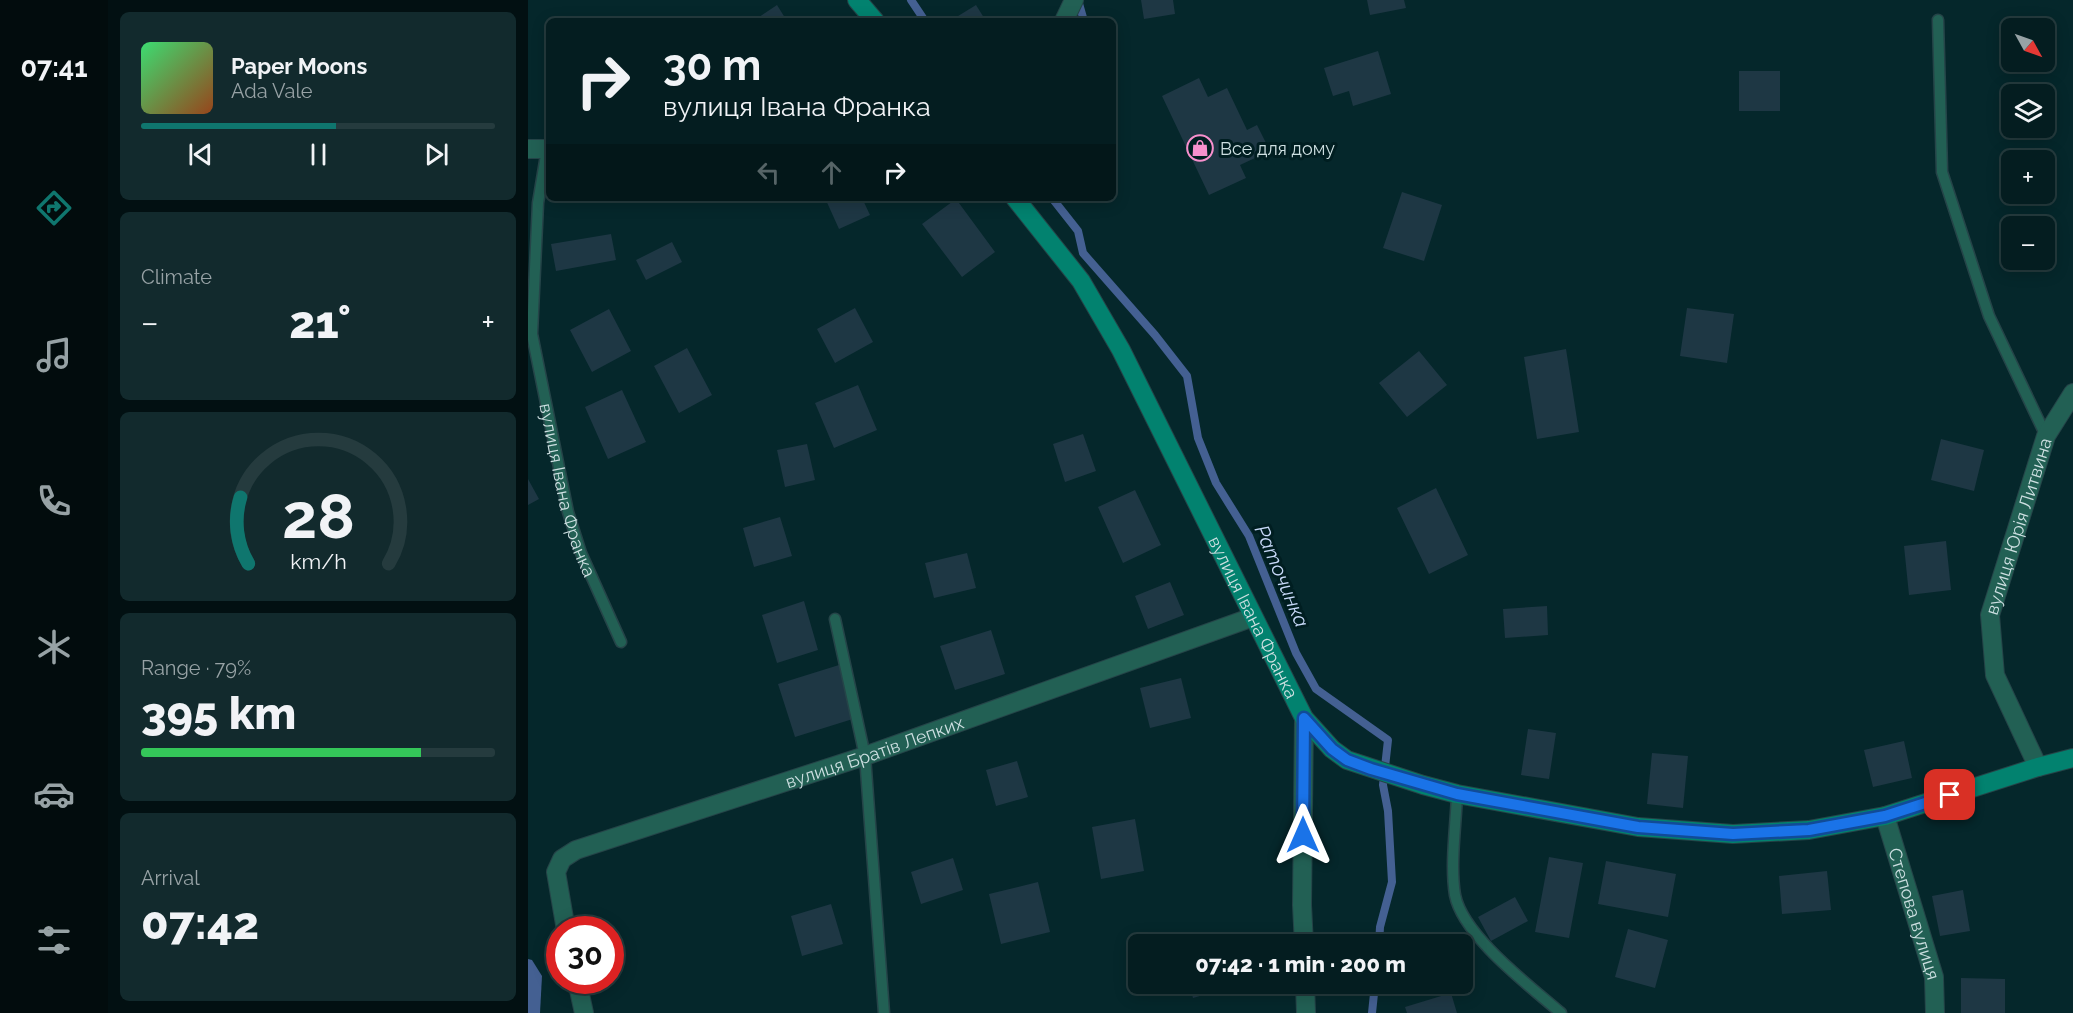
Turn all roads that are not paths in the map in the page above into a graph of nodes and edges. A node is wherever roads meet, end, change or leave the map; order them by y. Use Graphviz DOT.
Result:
graph roads {
  1 [pos="856,0"];
  2 [pos="1074,0"];
  3 [pos="872,18"];
  4 [pos="1065,18"];
  5 [pos="1938,20"];
  6 [pos="528,149"];
  7 [pos="546,149"];
  8 [pos="546,160"];
  9 [pos="1017,201"];
  10 [pos="530,336"];
  11 [pos="2073,393"];
  12 [pos="2046,436"];
  13 [pos="1253,617"];
  14 [pos="835,619"];
  15 [pos="621,642"];
  16 [pos="1304,718"];
  17 [pos="865,756"];
  18 [pos="2073,758"];
  19 [pos="2038,767"];
  20 [pos="1457,794"];
  21 [pos="1885,816"];
  22 [pos="564,916"];
  23 [pos="1304,934"];
  24 [pos="580,994"];
  25 [pos="1305,994"];
  26 [pos="584,1013"];
  27 [pos="884,1013"];
  28 [pos="1306,1013"];
  29 [pos="1561,1013"];
  30 [pos="1935,1013"];
  1 -- 3 [label="main road"];
  2 -- 4 [label="street"];
  5 -- 12 [label="lane"];
  6 -- 7 [label="street, вулиця Івана Франка"];
  8 -- 10 [label="lane, вулиця Івана Франка"];
  9 -- 13 [label="main road, вулиця Івана Франка"];
  10 -- 15 [label="lane, вулиця Івана Франка"];
  11 -- 12 [label="street, вулиця Юрія Литвина"];
  12 -- 19 [label="street, вулиця Юрія Литвина"];
  13 -- 16 [label="main road, вулиця Івана Франка"];
  13 -- 17 [label="street, вулиця Братів Лепких"];
  14 -- 17 [label="lane"];
  16 -- 20 [label="main road, вулиця Івана Франка"];
  16 -- 23 [label="street"];
  17 -- 22 [label="street, вулиця Братів Лепких"];
  17 -- 27 [label="lane"];
  18 -- 19 [label="main road, вулиця Івана Франка"];
  19 -- 21 [label="main road, вулиця Івана Франка"];
  20 -- 21 [label="main road, вулиця Івана Франка"];
  20 -- 29 [label="lane"];
  21 -- 30 [label="street, Степова вулиця"];
  24 -- 26 [label="street"];
  25 -- 28 [label="street"];
}
